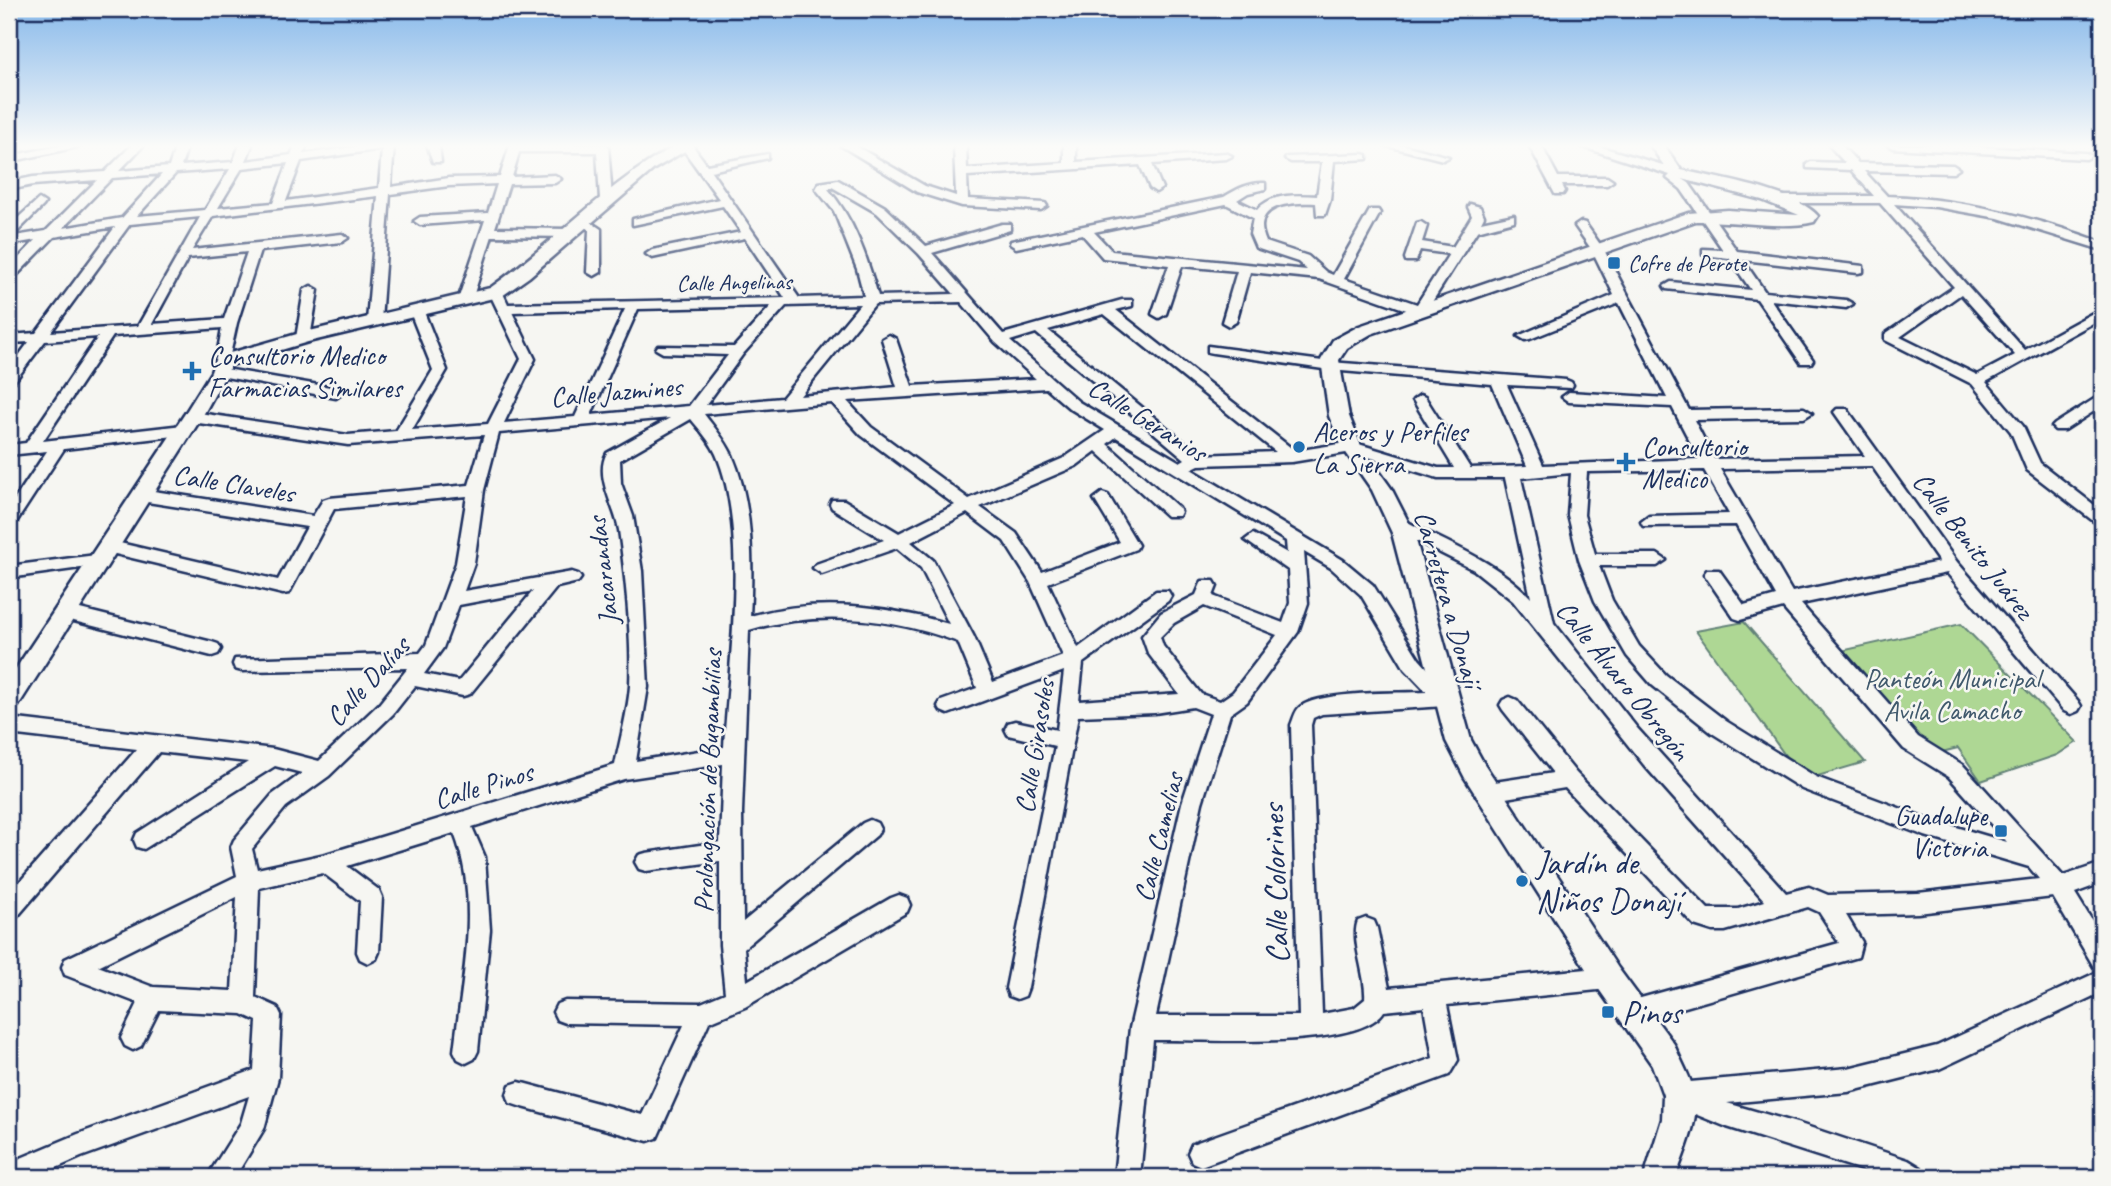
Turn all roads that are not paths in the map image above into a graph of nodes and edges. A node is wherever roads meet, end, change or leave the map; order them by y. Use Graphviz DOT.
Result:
graph roads {
  1 [pos="82,200"];
  2 [pos="145,200"];
  3 [pos="216,200"];
  4 [pos="280,200"];
  5 [pos="312,200"];
  6 [pos="385,200"];
  7 [pos="499,200"];
  8 [pos="606,200"];
  9 [pos="831,200"];
  10 [pos="867,200"];
  11 [pos="957,200"];
  12 [pos="1226,200"];
  13 [pos="1228,200"];
  14 [pos="1277,200"];
  15 [pos="1289,200"];
  16 [pos="1323,200"];
  17 [pos="1695,200"];
  18 [pos="1776,200"];
  19 [pos="1882,200"];
  20 [pos="1886,200"];
  21 [pos="728,201"];
  22 [pos="962,202"];
  23 [pos="38,203"];
  24 [pos="278,205"];
  25 [pos="1041,206"];
  26 [pos="1474,206"];
  27 [pos="209,213"];
  28 [pos="1374,213"];
  29 [pos="1705,215"];
  30 [pos="493,216"];
  31 [pos="1259,216"];
  32 [pos="1510,218"];
  33 [pos="126,221"];
  34 [pos="420,221"];
  35 [pos="637,222"];
  36 [pos="1421,226"];
  37 [pos="1581,226"];
  38 [pos="576,227"];
  39 [pos="1006,227"];
  40 [pos="1084,228"];
  41 [pos="1472,228"];
  42 [pos="50,232"];
  43 [pos="487,232"];
  44 [pos="9,233"];
  45 [pos="747,234"];
  46 [pos="342,238"];
  47 [pos="9,241"];
  48 [pos="1016,244"];
  49 [pos="2097,244"];
  50 [pos="255,247"];
  51 [pos="1598,250"];
  52 [pos="924,251"];
  53 [pos="1458,252"];
  54 [pos="1708,252"];
  55 [pos="1732,253"];
  56 [pos="2102,253"];
  57 [pos="652,254"];
  58 [pos="183,255"];
  59 [pos="1176,263"];
  60 [pos="1244,269"];
  61 [pos="1858,269"];
  62 [pos="594,271"];
  63 [pos="9,275"];
  64 [pos="1321,275"];
  65 [pos="1337,280"];
  66 [pos="1671,286"];
  67 [pos="1961,288"];
  68 [pos="311,290"];
  69 [pos="1760,294"];
  70 [pos="1623,296"];
  71 [pos="963,298"];
  72 [pos="872,299"];
  73 [pos="465,300"];
  74 [pos="501,300"];
  75 [pos="788,302"];
  76 [pos="1127,303"];
  77 [pos="634,304"];
  78 [pos="1846,304"];
  79 [pos="1106,309"];
  80 [pos="1420,310"];
  81 [pos="2102,312"];
  82 [pos="417,313"];
  83 [pos="1159,314"];
  84 [pos="374,321"];
  85 [pos="1229,322"];
  86 [pos="230,323"];
  87 [pos="1039,329"];
  88 [pos="142,330"];
  89 [pos="108,332"];
  90 [pos="1525,336"];
  91 [pos="39,337"];
  92 [pos="303,338"];
  93 [pos="9,339"];
  94 [pos="889,339"];
  95 [pos="1000,339"];
  96 [pos="663,349"];
  97 [pos="1213,349"];
  98 [pos="738,351"];
  99 [pos="2023,356"];
  100 [pos="1806,360"];
  101 [pos="222,366"];
  102 [pos="1330,366"];
  103 [pos="9,379"];
  104 [pos="1498,380"];
  105 [pos="1977,381"];
  106 [pos="1047,383"];
  107 [pos="906,391"];
  108 [pos="336,393"];
  109 [pos="837,399"];
  110 [pos="2102,399"];
  111 [pos="1420,400"];
  112 [pos="785,404"];
  113 [pos="1680,409"];
  114 [pos="693,411"];
  115 [pos="1842,412"];
  116 [pos="1804,414"];
  117 [pos="581,420"];
  118 [pos="187,423"];
  119 [pos="2060,427"];
  120 [pos="494,429"];
  121 [pos="1116,430"];
  122 [pos="401,435"];
  123 [pos="1096,443"];
  124 [pos="59,444"];
  125 [pos="31,447"];
  126 [pos="1352,447"];
  127 [pos="9,450"];
  128 [pos="1292,457"];
  129 [pos="1196,460"];
  130 [pos="1876,461"];
  131 [pos="1710,466"];
  132 [pos="1579,467"];
  133 [pos="1178,469"];
  134 [pos="1537,470"];
  135 [pos="1465,472"];
  136 [pos="1512,472"];
  137 [pos="476,490"];
  138 [pos="141,495"];
  139 [pos="1104,502"];
  140 [pos="838,504"];
  141 [pos="969,505"];
  142 [pos="1173,512"];
  143 [pos="1740,519"];
  144 [pos="2102,519"];
  145 [pos="9,520"];
  146 [pos="1649,522"];
  147 [pos="317,523"];
  148 [pos="1398,524"];
  149 [pos="1294,537"];
  150 [pos="1253,540"];
  151 [pos="899,541"];
  152 [pos="102,554"];
  153 [pos="1588,560"];
  154 [pos="1657,560"];
  155 [pos="1951,566"];
  156 [pos="822,568"];
  157 [pos="1297,568"];
  158 [pos="9,572"];
  159 [pos="1713,574"];
  160 [pos="572,578"];
  161 [pos="1038,580"];
  162 [pos="551,582"];
  163 [pos="1162,596"];
  164 [pos="453,599"];
  165 [pos="1787,600"];
  166 [pos="64,612"];
  167 [pos="1545,624"];
  168 [pos="740,626"];
  169 [pos="1289,632"];
  170 [pos="965,637"];
  171 [pos="212,649"];
  172 [pos="424,660"];
  173 [pos="1074,660"];
  174 [pos="242,664"];
  175 [pos="411,678"];
  176 [pos="989,693"];
  177 [pos="1445,698"];
  178 [pos="9,699"];
  179 [pos="1194,699"];
  180 [pos="1510,705"];
  181 [pos="948,706"];
  182 [pos="2071,706"];
  183 [pos="1070,709"];
  184 [pos="1222,710"];
  185 [pos="9,726"];
  186 [pos="1015,729"];
  187 [pos="1066,740"];
  188 [pos="155,742"];
  189 [pos="735,754"];
  190 [pos="273,757"];
  191 [pos="321,770"];
  192 [pos="624,771"];
  193 [pos="1569,779"];
  194 [pos="1488,792"];
  195 [pos="460,822"];
  196 [pos="870,829"];
  197 [pos="144,839"];
  198 [pos="732,850"];
  199 [pos="2036,860"];
  200 [pos="646,862"];
  201 [pos="326,863"];
  202 [pos="2100,878"];
  203 [pos="249,881"];
  204 [pos="2058,886"];
  205 [pos="1781,903"];
  206 [pos="899,905"];
  207 [pos="1827,905"];
  208 [pos="9,909"];
  209 [pos="1366,928"];
  210 [pos="731,945"];
  211 [pos="368,952"];
  212 [pos="2102,959"];
  213 [pos="1608,978"];
  214 [pos="2102,981"];
  215 [pos="1017,988"];
  216 [pos="1433,994"];
  217 [pos="153,998"];
  218 [pos="737,999"];
  219 [pos="1379,1000"];
  220 [pos="243,1003"];
  221 [pos="565,1012"];
  222 [pos="1630,1012"];
  223 [pos="701,1014"];
  224 [pos="1311,1027"];
  225 [pos="1142,1028"];
  226 [pos="133,1038"];
  227 [pos="466,1051"];
  228 [pos="266,1079"];
  229 [pos="519,1094"];
  230 [pos="1679,1095"];
  231 [pos="1201,1153"];
  232 [pos="9,1176"];
  233 [pos="220,1177"];
  234 [pos="1127,1177"];
  235 [pos="1660,1177"];
  236 [pos="1912,1177"];
  1 -- 42 [label="street"];
  2 -- 33 [label="street"];
  3 -- 27 [label="street"];
  4 -- 24 [label="street"];
  5 -- 24 [label="street"];
  6 -- 84 [label="street"];
  7 -- 30 [label="street"];
  8 -- 38 [label="main road"];
  9 -- 72 [label="street, Calle Geranios"];
  10 -- 52 [label="street, Calle Geranios"];
  11 -- 22 [label="street"];
  12 -- 40 [label="street"];
  13 -- 31 [label="street"];
  14 -- 31 [label="street"];
  15 -- 16 [label="street"];
  17 -- 29 [label="street"];
  18 -- 29 [label="main road"];
  19 -- 67 [label="street"];
  20 -- 49 [label="street"];
  21 -- 35 [label="street"];
  21 -- 45 [label="street"];
  22 -- 25 [label="street"];
  23 -- 44 [label="street"];
  24 -- 27 [label="street"];
  26 -- 41 [label="street"];
  27 -- 33 [label="street"];
  27 -- 58 [label="street"];
  28 -- 65 [label="street"];
  29 -- 51 [label="main road"];
  29 -- 55 [label="street"];
  30 -- 34 [label="street"];
  30 -- 43 [label="street"];
  31 -- 64 [label="street"];
  32 -- 41 [label="street"];
  33 -- 42 [label="street"];
  33 -- 91 [label="street"];
  36 -- 53 [label="street"];
  37 -- 51 [label="street"];
  38 -- 43 [label="street"];
  38 -- 62 [label="street"];
  38 -- 74 [label="main road"];
  39 -- 52 [label="street"];
  40 -- 48 [label="street"];
  40 -- 59 [label="street"];
  41 -- 53 [label="street"];
  42 -- 47 [label="street"];
  42 -- 63 [label="street"];
  43 -- 73 [label="street"];
  45 -- 57 [label="street"];
  45 -- 75 [label="street"];
  46 -- 50 [label="street"];
  49 -- 56 [label="street"];
  50 -- 58 [label="street"];
  50 -- 86 [label="street"];
  51 -- 70 [label="street"];
  51 -- 80 [label="main road"];
  52 -- 71 [label="street, Calle Geranios"];
  53 -- 80 [label="street"];
  54 -- 55 [label="street"];
  55 -- 61 [label="street"];
  55 -- 69 [label="street"];
  58 -- 88 [label="street"];
  59 -- 60 [label="street"];
  59 -- 83 [label="street"];
  60 -- 64 [label="street"];
  60 -- 85 [label="street"];
  64 -- 65 [label="street"];
  65 -- 80 [label="street"];
  66 -- 69 [label="street"];
  67 -- 99 [label="street"];
  67 -- 105 [label="street"];
  68 -- 92 [label="street"];
  69 -- 78 [label="street"];
  69 -- 100 [label="street"];
  70 -- 90 [label="street"];
  70 -- 113 [label="street"];
  71 -- 72 [label="street, Calle Angelinas"];
  71 -- 95 [label="street, Calle Geranios"];
  72 -- 75 [label="street, Calle Angelinas"];
  72 -- 112 [label="street"];
  73 -- 74 [label="main road"];
  73 -- 82 [label="main road"];
  74 -- 77 [label="street, Calle Angelinas"];
  74 -- 120 [label="street, Calle Dalias"];
  75 -- 77 [label="street, Calle Angelinas"];
  75 -- 98 [label="street"];
  76 -- 79 [label="street"];
  77 -- 117 [label="street"];
  79 -- 87 [label="street"];
  79 -- 128 [label="street"];
  80 -- 102 [label="main road"];
  81 -- 99 [label="street"];
  82 -- 84 [label="main road"];
  82 -- 122 [label="street"];
  84 -- 92 [label="main road"];
  86 -- 88 [label="street"];
  86 -- 101 [label="street"];
  87 -- 95 [label="street"];
  87 -- 129 [label="street"];
  88 -- 89 [label="street"];
  89 -- 91 [label="street"];
  89 -- 125 [label="street"];
  91 -- 93 [label="street"];
  91 -- 103 [label="street"];
  92 -- 101 [label="main road"];
  94 -- 107 [label="street"];
  95 -- 106 [label="street, Calle Geranios"];
  96 -- 98 [label="street"];
  97 -- 102 [label="street"];
  98 -- 114 [label="street"];
  99 -- 105 [label="street"];
  101 -- 108 [label="street"];
  101 -- 118 [label="street"];
  102 -- 104 [label="street"];
  102 -- 126 [label="main road, Carretera a Donají"];
  104 -- 113 [label="street"];
  104 -- 134 [label="street"];
  105 -- 144 [label="street"];
  106 -- 107 [label="street, Calle Jazmines"];
  106 -- 121 [label="street, Calle Geranios"];
  107 -- 109 [label="street, Calle Jazmines"];
  109 -- 112 [label="street, Calle Jazmines"];
  109 -- 141 [label="street, Calle Girasoles"];
  110 -- 119 [label="street"];
  111 -- 135 [label="street"];
  112 -- 114 [label="street, Calle Jazmines"];
  113 -- 116 [label="street"];
  113 -- 131 [label="street"];
  114 -- 117 [label="street, Calle Jazmines"];
  114 -- 168 [label="street, Prolongación de Bugambilias"];
  114 -- 192 [label="street, Jacarandas"];
  115 -- 130 [label="street, Calle Benito Juárez"];
  117 -- 120 [label="street, Calle Jazmines"];
  118 -- 122 [label="street, Calle Jazmines"];
  118 -- 124 [label="street, Calle Jazmines"];
  118 -- 138 [label="street"];
  120 -- 122 [label="street, Calle Jazmines"];
  120 -- 137 [label="street, Calle Dalias"];
  121 -- 123 [label="street"];
  121 -- 133 [label="street, Calle Geranios"];
  123 -- 141 [label="street"];
  123 -- 142 [label="street"];
  124 -- 125 [label="street, Calle Jazmines"];
  124 -- 145 [label="street"];
  125 -- 127 [label="street, Calle Jazmines"];
  126 -- 128 [label="street"];
  126 -- 135 [label="street"];
  126 -- 148 [label="main road, Carretera a Donají"];
  128 -- 129 [label="street"];
  129 -- 133 [label="street"];
  130 -- 131 [label="street"];
  130 -- 155 [label="street, Calle Benito Juárez"];
  131 -- 132 [label="street"];
  131 -- 143 [label="street"];
  132 -- 134 [label="street"];
  132 -- 153 [label="street"];
  133 -- 149 [label="street, Calle Geranios"];
  134 -- 136 [label="street"];
  135 -- 136 [label="street"];
  136 -- 167 [label="street"];
  137 -- 147 [label="street, Calle Claveles"];
  137 -- 164 [label="street, Calle Dalias"];
  138 -- 147 [label="street, Calle Claveles"];
  138 -- 152 [label="street"];
  139 -- 161 [label="street"];
  140 -- 151 [label="street"];
  141 -- 151 [label="street"];
  141 -- 161 [label="street, Calle Girasoles"];
  143 -- 146 [label="street"];
  143 -- 165 [label="street"];
  147 -- 152 [label="street"];
  148 -- 167 [label="street, Calle Álvaro Obregón"];
  148 -- 177 [label="main road, Carretera a Donají"];
  149 -- 157 [label="street"];
  149 -- 177 [label="street, Calle Geranios"];
  150 -- 157 [label="street"];
  151 -- 156 [label="street"];
  151 -- 170 [label="street"];
  152 -- 158 [label="street"];
  152 -- 166 [label="street"];
  153 -- 154 [label="street"];
  153 -- 199 [label="street"];
  155 -- 165 [label="street"];
  155 -- 182 [label="street, Calle Benito Juárez"];
  157 -- 169 [label="street"];
  159 -- 165 [label="street"];
  160 -- 162 [label="street"];
  161 -- 173 [label="street, Calle Girasoles"];
  162 -- 164 [label="street"];
  162 -- 175 [label="street"];
  163 -- 173 [label="street"];
  164 -- 172 [label="street, Calle Dalias"];
  165 -- 199 [label="street"];
  166 -- 171 [label="street"];
  166 -- 178 [label="street"];
  167 -- 205 [label="street, Calle Álvaro Obregón"];
  168 -- 170 [label="street"];
  168 -- 189 [label="street, Prolongación de Bugambilias"];
  169 -- 179 [label="street"];
  169 -- 184 [label="street"];
  170 -- 176 [label="street"];
  172 -- 174 [label="street"];
  172 -- 175 [label="street, Calle Dalias"];
  173 -- 176 [label="street"];
  173 -- 183 [label="street, Calle Girasoles"];
  175 -- 191 [label="street, Calle Dalias"];
  176 -- 181 [label="street"];
  177 -- 194 [label="main road, Carretera a Donají"];
  177 -- 224 [label="street, Calle Colorines"];
  179 -- 183 [label="street"];
  179 -- 184 [label="street"];
  180 -- 193 [label="street"];
  183 -- 187 [label="street, Calle Girasoles"];
  184 -- 225 [label="street, Calle Camelias"];
  185 -- 188 [label="street"];
  186 -- 187 [label="street"];
  187 -- 215 [label="street, Calle Girasoles"];
  188 -- 190 [label="street"];
  188 -- 208 [label="street"];
  189 -- 192 [label="street, Calle Pinos"];
  189 -- 198 [label="street, Prolongación de Bugambilias"];
  190 -- 191 [label="street"];
  190 -- 197 [label="street"];
  191 -- 203 [label="street, Calle Dalias"];
  192 -- 195 [label="street, Calle Pinos"];
  193 -- 194 [label="street"];
  193 -- 205 [label="street"];
  194 -- 213 [label="main road, Carretera a Donají"];
  195 -- 201 [label="street, Calle Pinos"];
  195 -- 227 [label="street"];
  196 -- 210 [label="street"];
  198 -- 200 [label="street"];
  198 -- 210 [label="street, Prolongación de Bugambilias"];
  199 -- 204 [label="street"];
  201 -- 203 [label="street, Calle Pinos"];
  201 -- 211 [label="street"];
  202 -- 204 [label="street"];
  203 -- 217 [label="street, Calle Pinos"];
  203 -- 220 [label="street, Calle Dalias"];
  204 -- 207 [label="street"];
  204 -- 212 [label="street"];
  205 -- 207 [label="street"];
  206 -- 218 [label="street"];
  207 -- 222 [label="street"];
  209 -- 219 [label="street"];
  210 -- 218 [label="street, Prolongación de Bugambilias"];
  213 -- 216 [label="street"];
  213 -- 222 [label="main road, Carretera a Donají"];
  214 -- 230 [label="street"];
  216 -- 219 [label="street"];
  216 -- 231 [label="street"];
  217 -- 220 [label="street"];
  217 -- 226 [label="street"];
  218 -- 223 [label="street"];
  219 -- 224 [label="street"];
  220 -- 228 [label="street"];
  221 -- 223 [label="street"];
  222 -- 230 [label="main road, Carretera a Donají"];
  223 -- 229 [label="street"];
  224 -- 225 [label="street"];
  225 -- 234 [label="street, Calle Camelias"];
  228 -- 232 [label="street"];
  228 -- 233 [label="street"];
  230 -- 235 [label="main road, Carretera a Donají"];
  230 -- 236 [label="street"];
}
